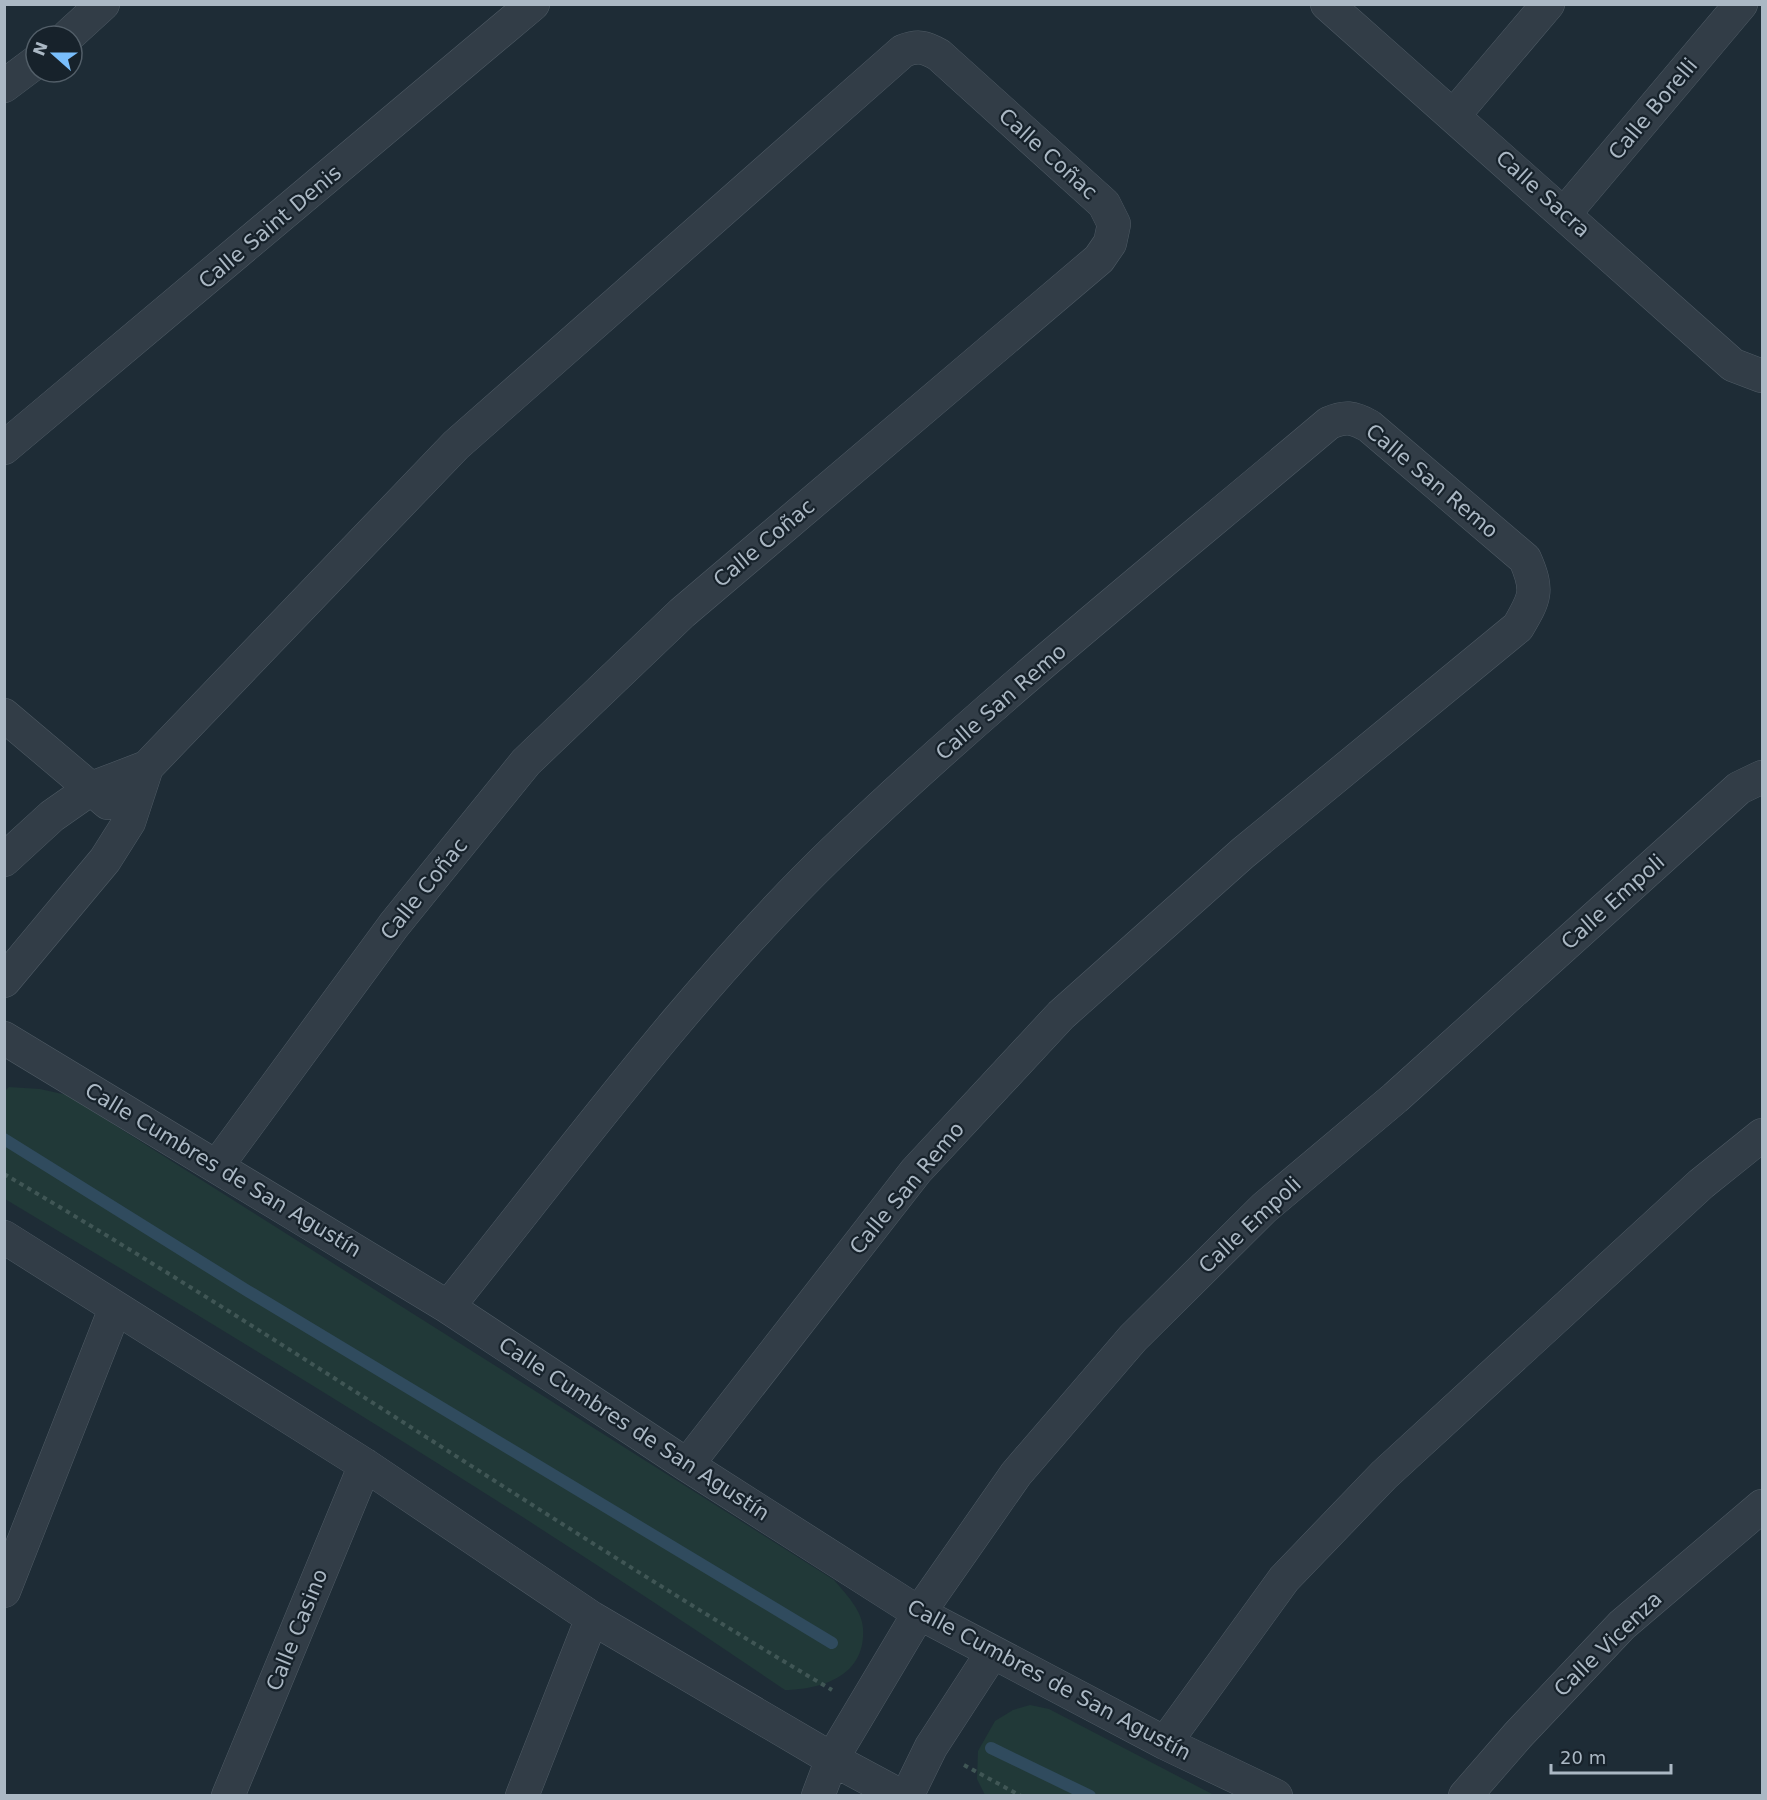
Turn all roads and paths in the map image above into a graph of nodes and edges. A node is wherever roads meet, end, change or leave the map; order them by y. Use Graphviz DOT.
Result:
graph roads {
  1 [pos="103,4"];
  2 [pos="533,4"];
  3 [pos="1327,4"];
  4 [pos="1548,4"];
  5 [pos="1741,4"];
  6 [pos="81,24"];
  7 [pos="24,71"];
  8 [pos="4,86"];
  9 [pos="1454,115"];
  10 [pos="1565,213"];
  11 [pos="1762,376"];
  12 [pos="4,448"];
  13 [pos="4,715"];
  14 [pos="147,767"];
  15 [pos="1762,777"];
  16 [pos="92,788"];
  17 [pos="129,822"];
  18 [pos="4,860"];
  19 [pos="4,981"];
  20 [pos="4,1038"];
  21 [pos="1762,1135"];
  22 [pos="217,1166"];
  23 [pos="4,1174"];
  24 [pos="4,1237"];
  25 [pos="448,1307"];
  26 [pos="115,1309"];
  27 [pos="365,1465"];
  28 [pos="687,1465"];
  29 [pos="1762,1506"];
  30 [pos="4,1591"];
  31 [pos="919,1613"];
  32 [pos="592,1618"];
  33 [pos="992,1653"];
  34 [pos="861,1707"];
  35 [pos="1165,1743"];
  36 [pos="931,1747"];
  37 [pos="832,1759"];
  38 [pos="228,1796"];
  39 [pos="522,1796"];
  40 [pos="818,1796"];
  41 [pos="901,1796"];
  42 [pos="907,1796"];
  43 [pos="1021,1796"];
  44 [pos="1276,1796"];
  45 [pos="1465,1796"];
  1 -- 6 [label="street"];
  2 -- 12 [label="street, Calle Saint Denis"];
  3 -- 9 [label="street, Calle Sacra"];
  4 -- 9 [label="street"];
  5 -- 10 [label="street, Calle Borelli"];
  7 -- 8 [label="street"];
  9 -- 10 [label="street, Calle Sacra"];
  10 -- 11 [label="street, Calle Sacra"];
  13 -- 16 [label="street"];
  14 -- 16 [label="street, Calle Coñac"];
  14 -- 17 [label="street, Calle Coñac"];
  14 -- 22 [label="street, Calle Coñac"];
  15 -- 31 [label="street, Calle Empoli"];
  16 -- 17 [label="street"];
  16 -- 18 [label="street, Calle Coñac"];
  17 -- 19 [label="street, Calle Coñac"];
  20 -- 22 [label="street, Calle Cumbres de San Agustín"];
  21 -- 35 [label="street"];
  22 -- 25 [label="street, Calle Cumbres de San Agustín"];
  23 -- 34 [label="path"];
  24 -- 26 [label="street"];
  25 -- 28 [label="street, Calle Cumbres de San Agustín"];
  25 -- 28 [label="street, Calle San Remo"];
  26 -- 27 [label="street"];
  26 -- 30 [label="street"];
  27 -- 32 [label="street"];
  27 -- 38 [label="street, Calle Casino"];
  28 -- 31 [label="street, Calle Cumbres de San Agustín"];
  29 -- 45 [label="street, Calle Vicenza"];
  31 -- 33 [label="street, Calle Cumbres de San Agustín"];
  31 -- 34 [label="street, Calle Empoli"];
  32 -- 37 [label="street"];
  32 -- 39 [label="street"];
  33 -- 35 [label="street, Calle Cumbres de San Agustín"];
  33 -- 36 [label="street"];
  34 -- 37 [label="street, Calle Empoli"];
  35 -- 44 [label="street, Calle Cumbres de San Agustín"];
  36 -- 42 [label="street"];
  36 -- 43 [label="path"];
  37 -- 40 [label="street, Calle Empoli"];
  37 -- 41 [label="street"];
}
